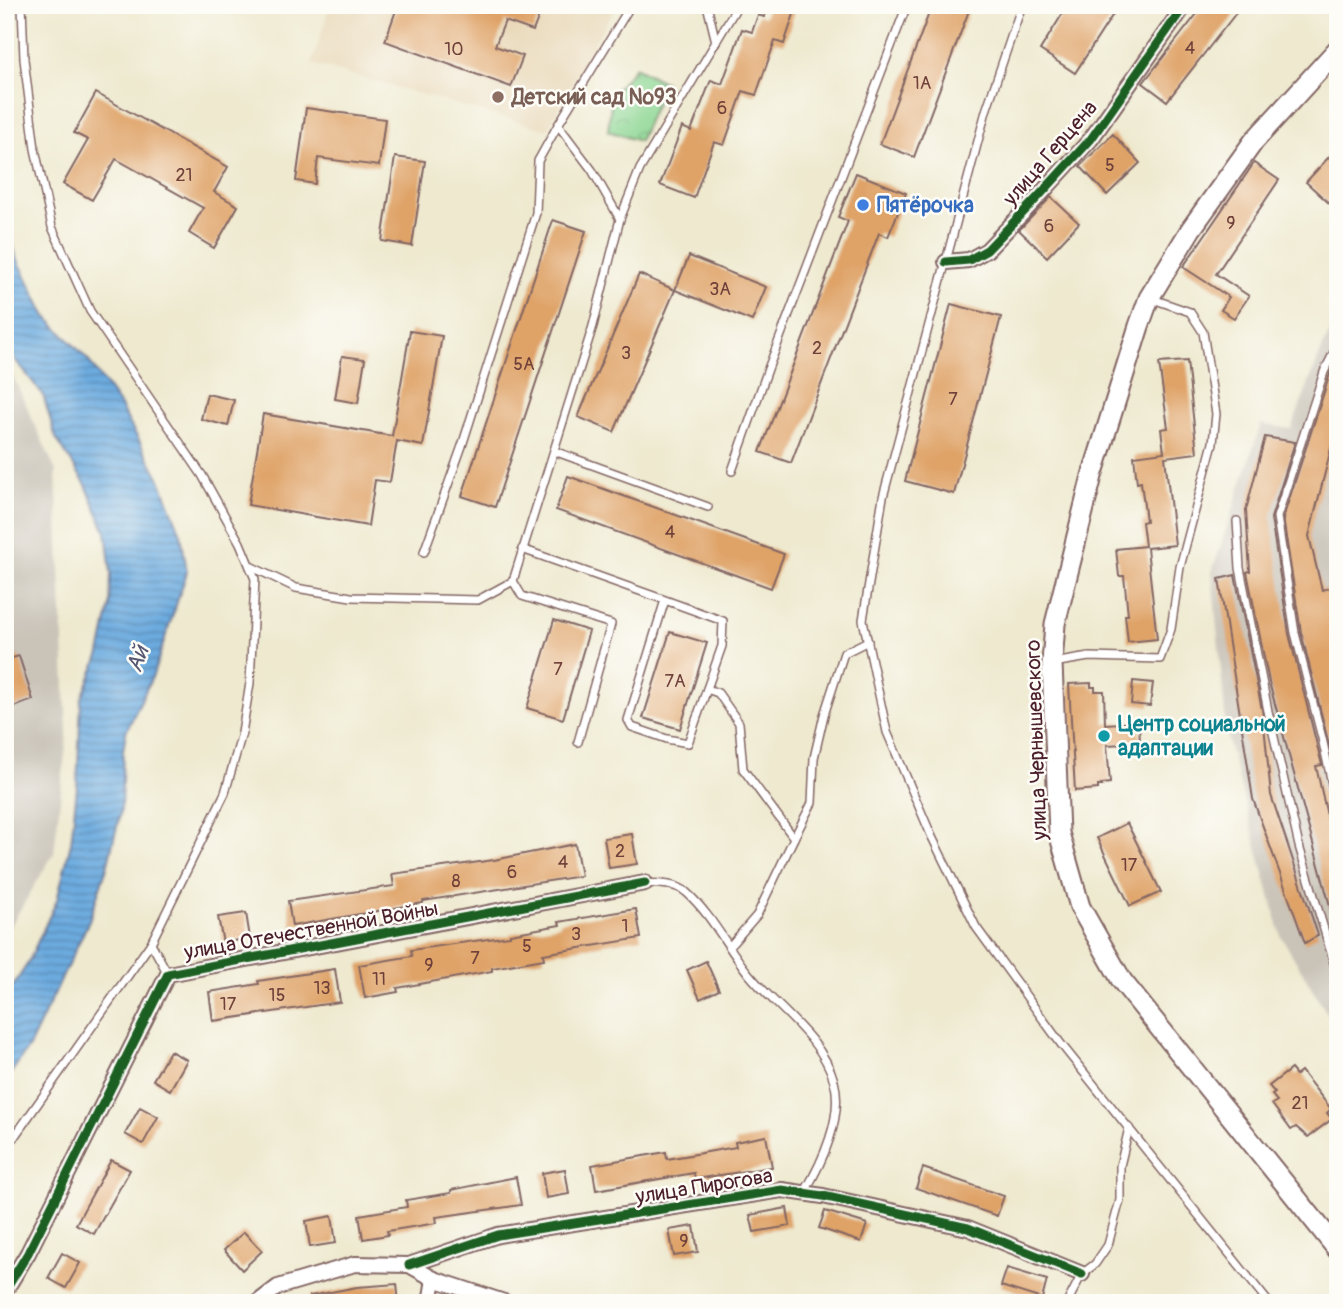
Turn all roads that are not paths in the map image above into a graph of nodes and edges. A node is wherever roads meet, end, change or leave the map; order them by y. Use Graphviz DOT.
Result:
graph roads {
  1 [pos="22,5"];
  2 [pos="631,5"];
  3 [pos="707,5"];
  4 [pos="738,5"];
  5 [pos="907,5"];
  6 [pos="1023,5"];
  7 [pos="1185,5"];
  8 [pos="716,42"];
  9 [pos="1338,49"];
  10 [pos="558,125"];
  11 [pos="620,219"];
  12 [pos="946,262"];
  13 [pos="1149,298"];
  14 [pos="1338,345"];
  15 [pos="554,451"];
  16 [pos="732,471"];
  17 [pos="708,507"];
  18 [pos="1237,521"];
  19 [pos="522,549"];
  20 [pos="424,552"];
  21 [pos="249,566"];
  22 [pos="513,581"];
  23 [pos="665,600"];
  24 [pos="868,641"];
  25 [pos="1052,663"];
  26 [pos="707,689"];
  27 [pos="578,742"];
  28 [pos="1338,811"];
  29 [pos="794,838"];
  30 [pos="645,883"];
  31 [pos="150,943"];
  32 [pos="730,946"];
  33 [pos="168,974"];
  34 [pos="1338,976"];
  35 [pos="1129,1128"];
  36 [pos="5,1150"];
  37 [pos="804,1193"];
  38 [pos="1338,1250"];
  39 [pos="409,1265"];
  40 [pos="1082,1274"];
  41 [pos="435,1279"];
  42 [pos="5,1291"];
  43 [pos="257,1303"];
  44 [pos="430,1303"];
  45 [pos="506,1303"];
  46 [pos="1067,1303"];
  47 [pos="1269,1303"];
  1 -- 21 [label="lane"];
  2 -- 10 [label="lane"];
  3 -- 8 [label="lane"];
  4 -- 8 [label="lane"];
  5 -- 16 [label="lane"];
  6 -- 12 [label="lane"];
  7 -- 12 [label="street, улица Герцена"];
  8 -- 11 [label="lane"];
  9 -- 13 [label="main road, улица Чернышевского"];
  10 -- 11 [label="lane"];
  10 -- 20 [label="lane"];
  11 -- 15 [label="lane"];
  12 -- 24 [label="lane"];
  13 -- 25 [label="main road, улица Чернышевского"];
  13 -- 25 [label="lane"];
  14 -- 28 [label="lane"];
  15 -- 17 [label="lane"];
  15 -- 19 [label="lane"];
  18 -- 34 [label="lane"];
  19 -- 22 [label="lane"];
  19 -- 23 [label="lane"];
  21 -- 22 [label="lane"];
  21 -- 31 [label="lane"];
  22 -- 27 [label="lane"];
  23 -- 26 [label="lane"];
  23 -- 26 [label="lane"];
  24 -- 29 [label="lane"];
  24 -- 35 [label="lane"];
  25 -- 38 [label="main road, улица Чернышевского"];
  26 -- 29 [label="lane"];
  29 -- 32 [label="lane"];
  30 -- 32 [label="lane"];
  30 -- 33 [label="street, улица Отечественной Войны"];
  31 -- 33 [label="lane"];
  31 -- 36 [label="lane"];
  32 -- 37 [label="lane"];
  33 -- 42 [label="street, улица Отечественной Войны"];
  35 -- 40 [label="lane"];
  35 -- 47 [label="lane"];
  37 -- 39 [label="street, улица Пирогова"];
  37 -- 40 [label="street, улица Пирогова"];
  39 -- 41 [label="street"];
  39 -- 43 [label="street"];
  40 -- 46 [label="lane"];
  41 -- 44 [label="street"];
  41 -- 45 [label="street"];
}
